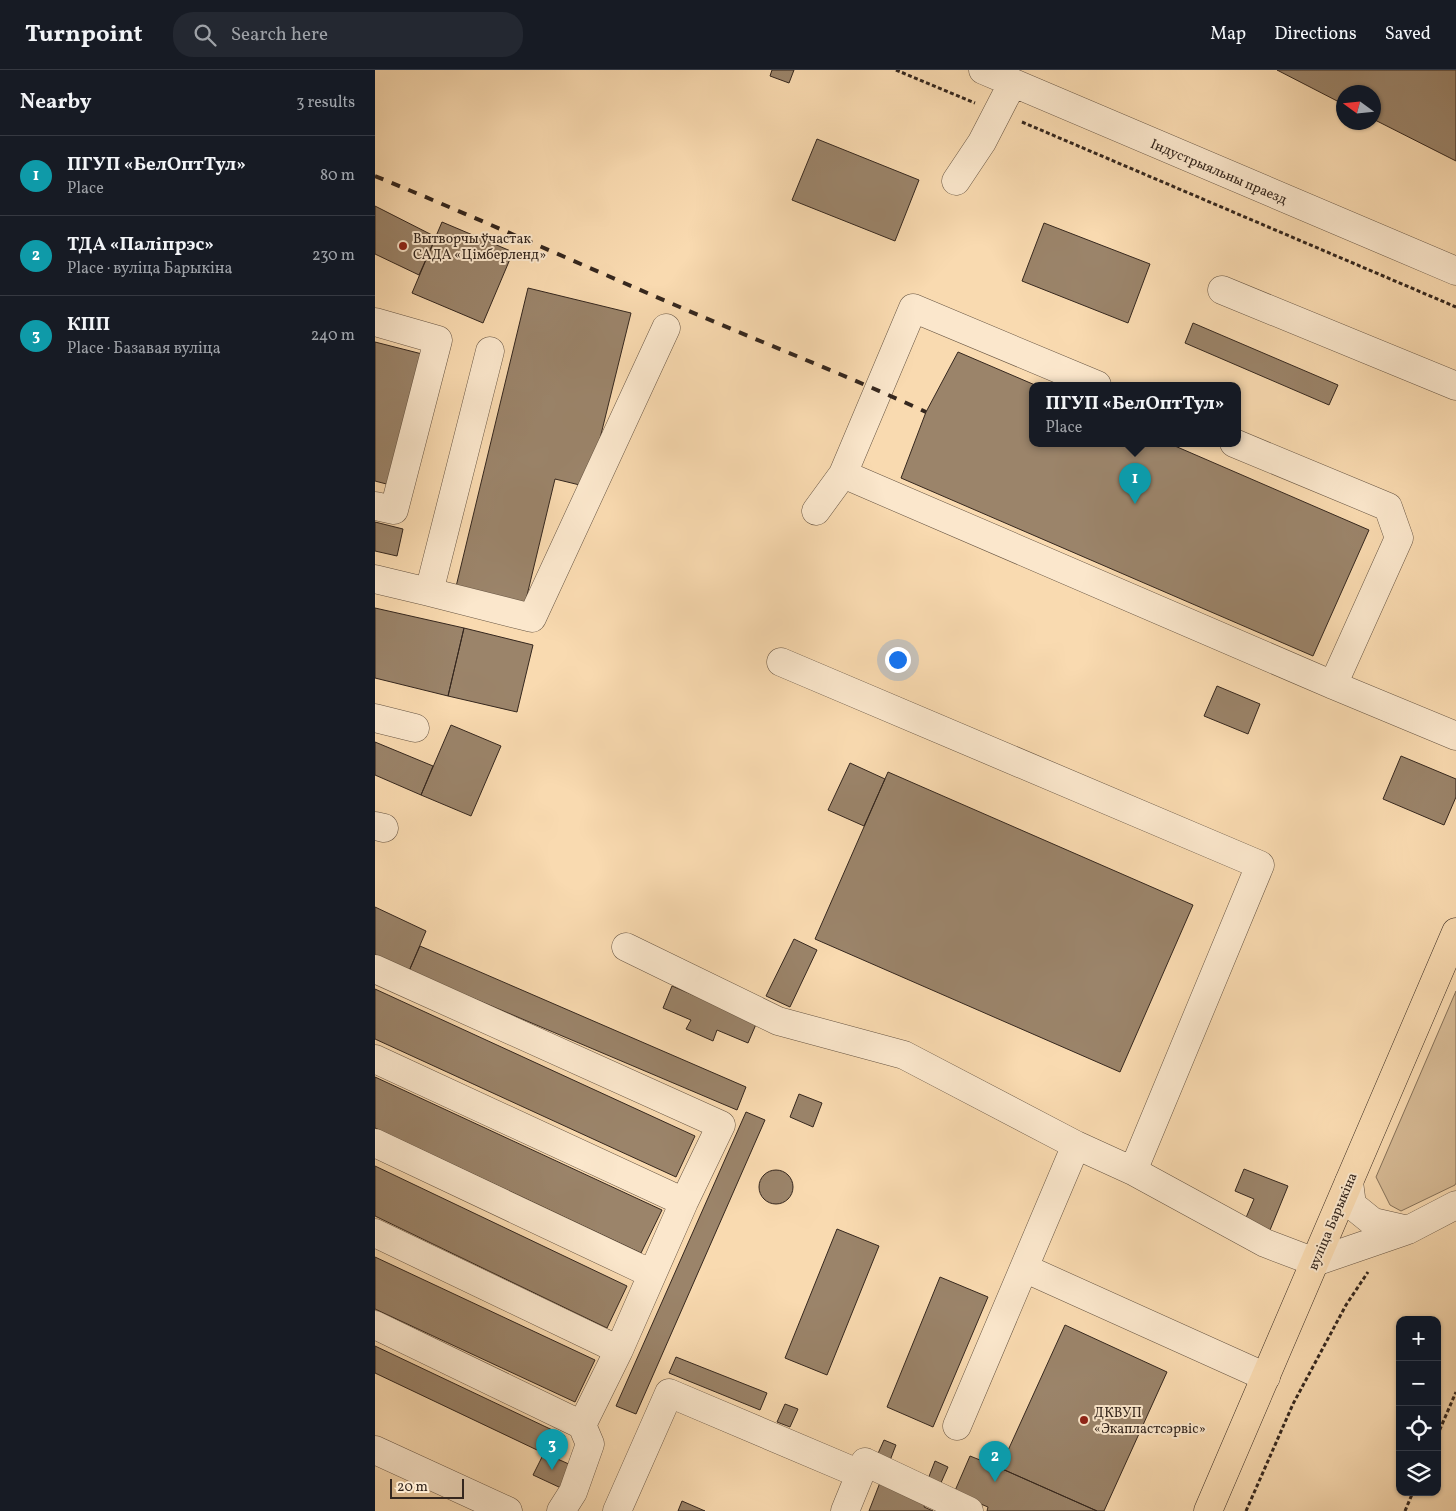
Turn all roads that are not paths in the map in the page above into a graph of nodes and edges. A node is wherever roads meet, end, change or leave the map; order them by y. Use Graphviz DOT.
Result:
graph roads {
  1 [pos="983,70"];
  2 [pos="1012,84"];
  3 [pos="956,181"];
  4 [pos="1456,271"];
  5 [pos="1222,290"];
  6 [pos="375,322"];
  7 [pos="666,328"];
  8 [pos="490,351"];
  9 [pos="1090,382"];
  10 [pos="1456,386"];
  11 [pos="1241,446"];
  12 [pos="843,474"];
  13 [pos="375,506"];
  14 [pos="816,511"];
  15 [pos="375,579"];
  16 [pos="429,592"];
  17 [pos="781,662"];
  18 [pos="1333,686"];
  19 [pos="375,718"];
  20 [pos="415,728"];
  21 [pos="1456,736"];
  22 [pos="1456,932"];
  23 [pos="626,946"];
  24 [pos="375,969"];
  25 [pos="375,1059"];
  26 [pos="375,1143"];
  27 [pos="1076,1145"];
  28 [pos="1133,1172"];
  29 [pos="1349,1182"];
  30 [pos="684,1202"];
  31 [pos="1456,1206"];
  32 [pos="1408,1230"];
  33 [pos="375,1233"];
  34 [pos="1315,1262"];
  35 [pos="1024,1268"];
  36 [pos="653,1274"];
  37 [pos="375,1325"];
  38 [pos="619,1350"];
  39 [pos="1266,1377"];
  40 [pos="582,1425"];
  41 [pos="957,1426"];
  42 [pos="375,1450"];
  43 [pos="860,1474"];
  44 [pos="508,1511"];
  45 [pos="561,1511"];
  46 [pos="617,1511"];
  47 [pos="845,1511"];
  48 [pos="969,1511"];
  49 [pos="1209,1511"];
  1 -- 2 [label="street, Індустрыяльны праезд"];
  2 -- 3 [label="street"];
  2 -- 4 [label="street, Індустрыяльны праезд"];
  5 -- 10 [label="street"];
  6 -- 13 [label="street"];
  7 -- 16 [label="street"];
  8 -- 16 [label="street"];
  9 -- 12 [label="street"];
  11 -- 18 [label="street"];
  12 -- 14 [label="street"];
  12 -- 18 [label="street"];
  15 -- 16 [label="street"];
  17 -- 28 [label="street"];
  18 -- 21 [label="street"];
  19 -- 20 [label="street"];
  22 -- 29 [label="main road, вуліца Барыкіна"];
  23 -- 27 [label="street"];
  24 -- 30 [label="street"];
  25 -- 30 [label="street"];
  26 -- 36 [label="street"];
  27 -- 28 [label="street"];
  27 -- 35 [label="street"];
  28 -- 34 [label="street"];
  29 -- 32 [label="street"];
  29 -- 34 [label="main road, вуліца Барыкіна"];
  30 -- 36 [label="street"];
  31 -- 32 [label="street"];
  32 -- 34 [label="street"];
  33 -- 38 [label="street"];
  34 -- 39 [label="main road, вуліца Барыкіна"];
  35 -- 39 [label="street"];
  35 -- 41 [label="street"];
  36 -- 38 [label="street"];
  37 -- 40 [label="street"];
  38 -- 40 [label="street"];
  39 -- 49 [label="main road, вуліца Барыкіна"];
  40 -- 45 [label="street"];
  42 -- 44 [label="street"];
  43 -- 46 [label="street"];
  43 -- 47 [label="street"];
  43 -- 48 [label="street"];
}
